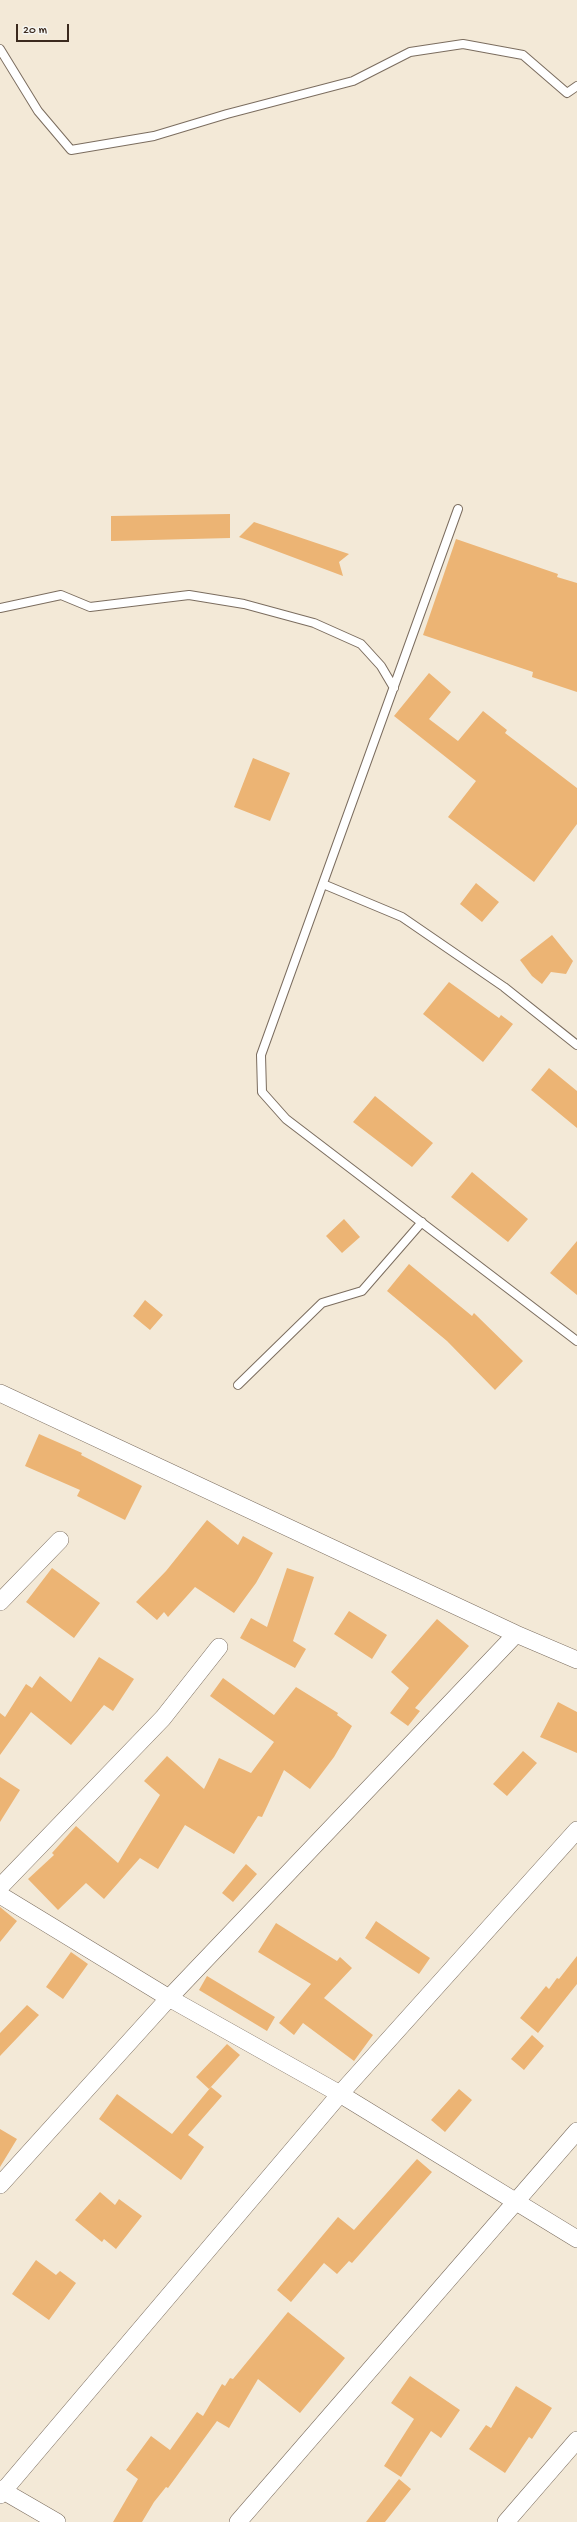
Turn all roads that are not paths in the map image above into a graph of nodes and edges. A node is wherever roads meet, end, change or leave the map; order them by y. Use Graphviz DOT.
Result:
graph roads {
  1 [pos="0,49"];
  2 [pos="577,86"];
  3 [pos="458,509"];
  4 [pos="0,608"];
  5 [pos="394,688"];
  6 [pos="323,884"];
  7 [pos="577,1045"];
  8 [pos="422,1222"];
  9 [pos="577,1341"];
  10 [pos="238,1385"];
  11 [pos="0,1393"];
  12 [pos="60,1540"];
  13 [pos="0,1602"];
  14 [pos="516,1634"];
  15 [pos="219,1647"];
  16 [pos="577,1660"];
  17 [pos="577,1830"];
  18 [pos="0,1887"];
  19 [pos="0,1895"];
  20 [pos="169,1998"];
  21 [pos="340,2094"];
  22 [pos="577,2131"];
  23 [pos="0,2185"];
  24 [pos="515,2201"];
  25 [pos="577,2239"];
  26 [pos="577,2440"];
  27 [pos="1,2492"];
  28 [pos="57,2522"];
  29 [pos="238,2522"];
  30 [pos="506,2522"];
  1 -- 2 [label="lane"];
  3 -- 5 [label="lane"];
  4 -- 5 [label="lane"];
  5 -- 6 [label="lane"];
  6 -- 7 [label="lane"];
  6 -- 8 [label="lane"];
  8 -- 9 [label="lane"];
  8 -- 10 [label="lane"];
  11 -- 14 [label="street"];
  12 -- 13 [label="street"];
  14 -- 16 [label="street"];
  14 -- 20 [label="street"];
  15 -- 18 [label="street"];
  17 -- 21 [label="street"];
  19 -- 20 [label="street"];
  20 -- 21 [label="street"];
  20 -- 23 [label="street"];
  21 -- 24 [label="street"];
  21 -- 27 [label="street"];
  22 -- 24 [label="street"];
  24 -- 25 [label="street"];
  24 -- 29 [label="street"];
  26 -- 30 [label="street"];
  27 -- 28 [label="street"];
}
